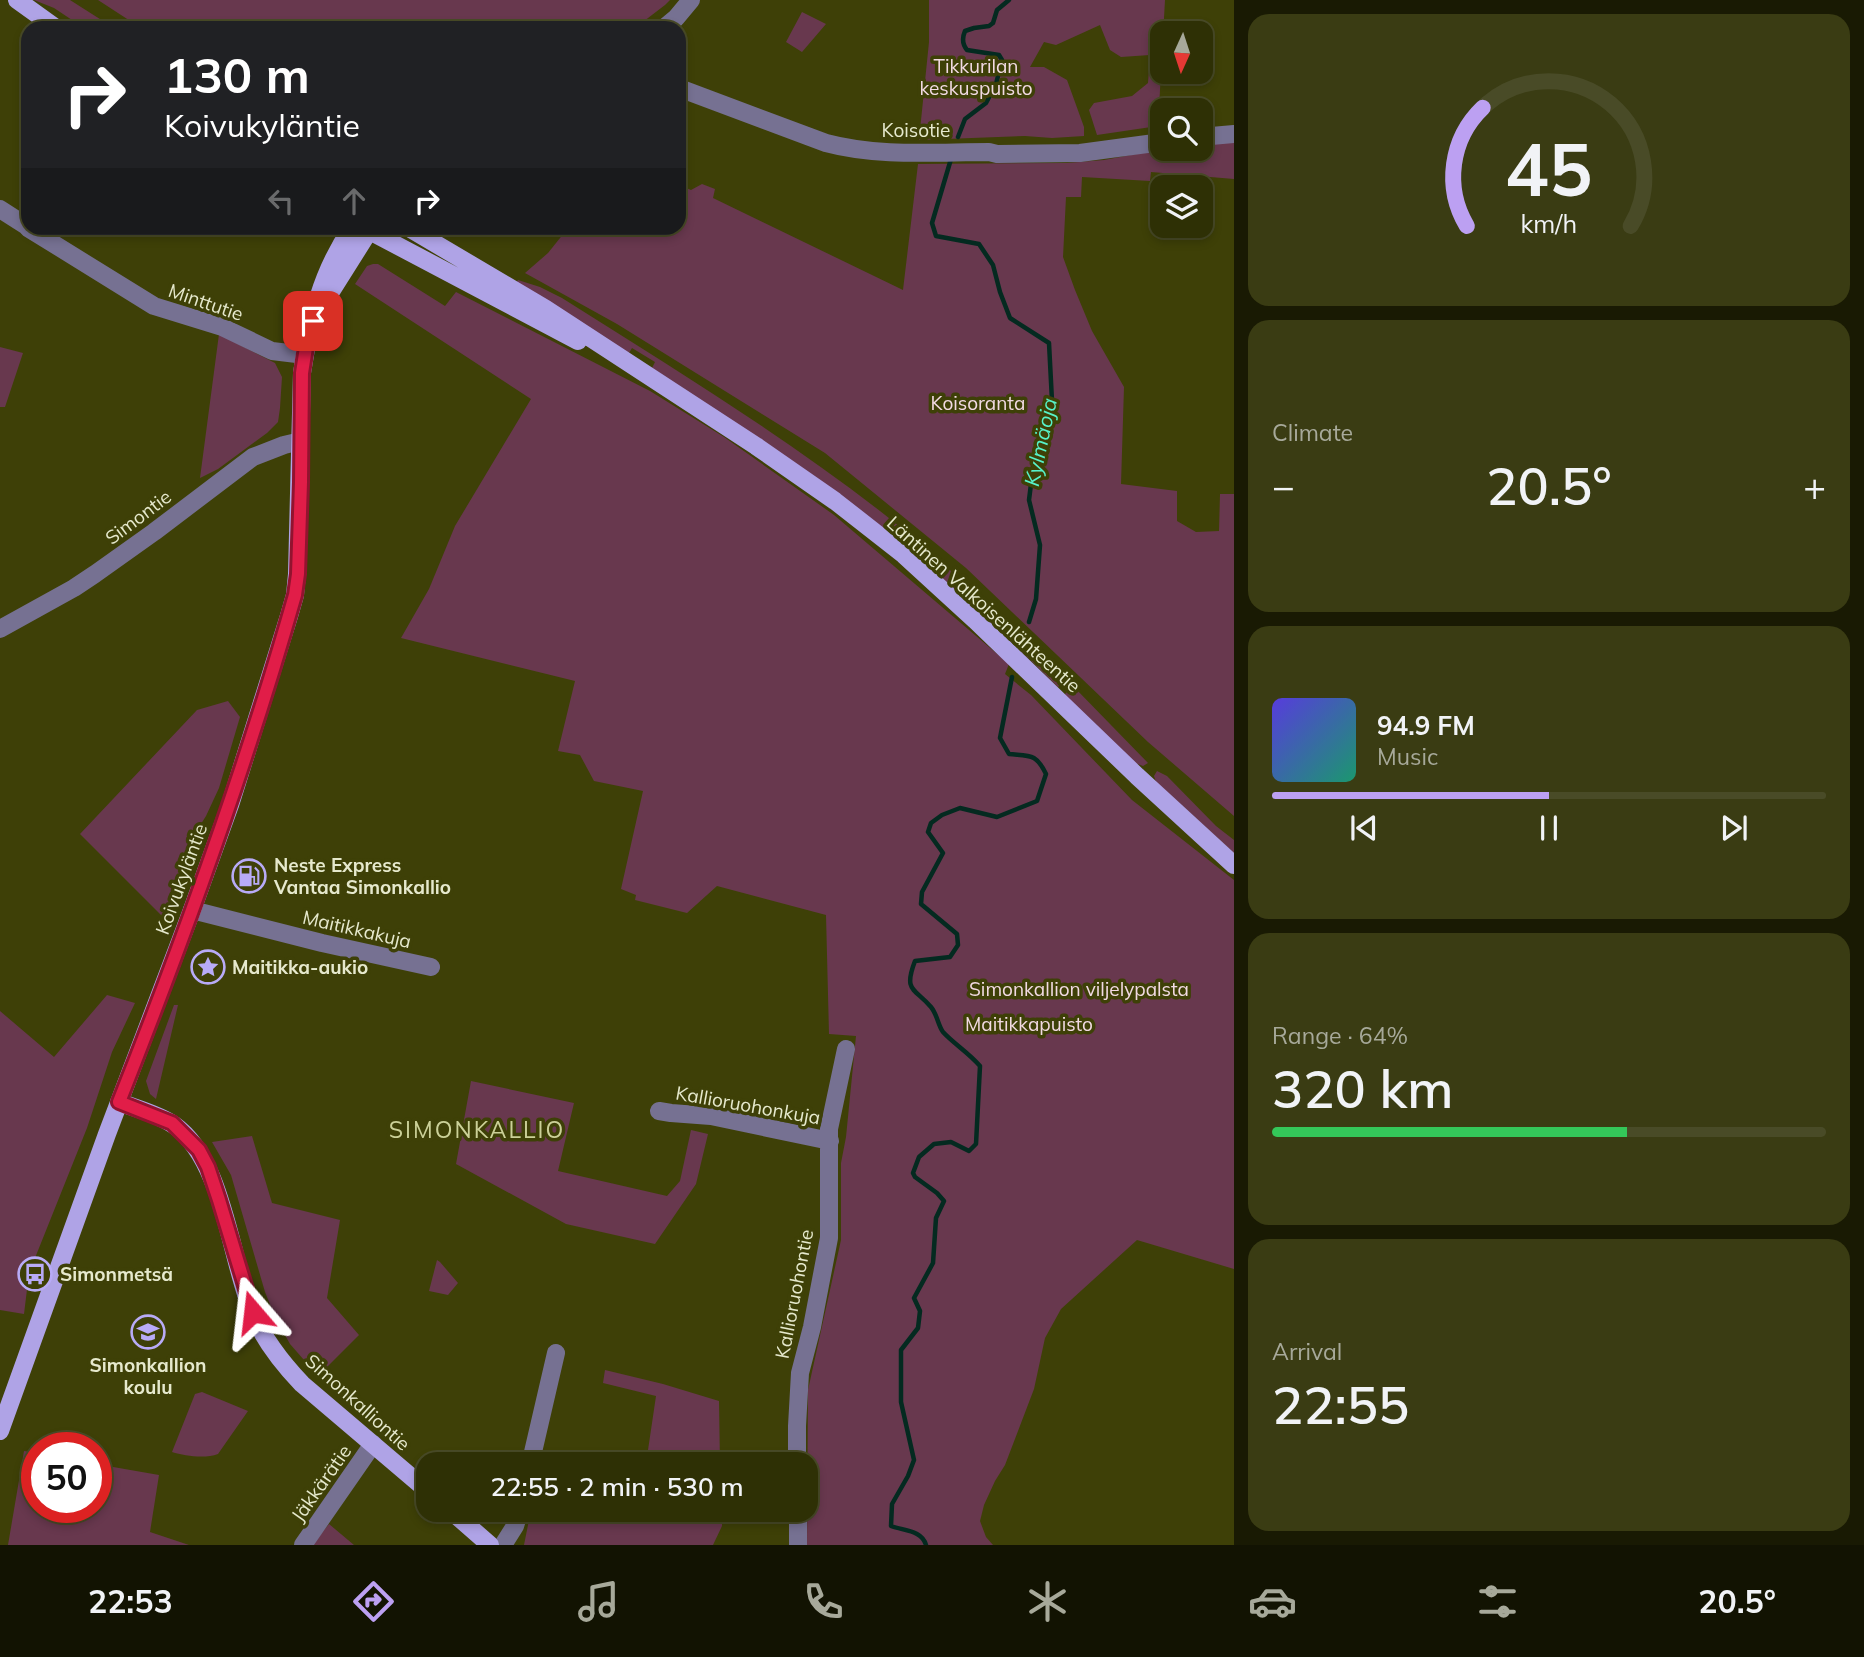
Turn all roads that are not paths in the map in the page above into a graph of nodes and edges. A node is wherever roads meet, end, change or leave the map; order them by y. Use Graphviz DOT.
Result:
graph roads {
  1 [pos="691,0"];
  2 [pos="25,5"];
  3 [pos="47,21"];
  4 [pos="58,21"];
  5 [pos="671,21"];
  6 [pos="686,92"];
  7 [pos="1234,134"];
  8 [pos="1213,136"];
  9 [pos="1150,144"];
  10 [pos="0,209"];
  11 [pos="21,222"];
  12 [pos="41,235"];
  13 [pos="354,235"];
  14 [pos="377,235"];
  15 [pos="421,235"];
  16 [pos="305,355"];
  17 [pos="650,377"];
  18 [pos="301,441"];
  19 [pos="0,629"];
  20 [pos="1234,865"];
  21 [pos="192,910"];
  22 [pos="431,967"];
  23 [pos="846,1049"];
  24 [pos="119,1102"];
  25 [pos="660,1111"];
  26 [pos="830,1141"];
  27 [pos="556,1353"];
  28 [pos="0,1432"];
  29 [pos="373,1444"];
  30 [pos="533,1452"];
  31 [pos="797,1452"];
  32 [pos="416,1481"];
  33 [pos="464,1522"];
  34 [pos="516,1522"];
  35 [pos="798,1522"];
  36 [pos="303,1545"];
  37 [pos="490,1545"];
  38 [pos="503,1545"];
  39 [pos="798,1545"];
  1 -- 5 [label="street"];
  2 -- 3 [label="main road"];
  2 -- 4 [label="main road"];
  6 -- 9 [label="street, Koisotie"];
  7 -- 8 [label="street"];
  10 -- 11 [label="street, Minttutie"];
  12 -- 16 [label="street, Minttutie"];
  13 -- 16 [label="main road, Koivukyläntie"];
  14 -- 17 [label="main road, Läntinen Valkoisenlähteentie"];
  15 -- 17 [label="main road, Läntinen Valkoisenlähteentie"];
  16 -- 18 [label="main road, Koivukyläntie"];
  17 -- 20 [label="main road, Läntinen Valkoisenlähteentie"];
  18 -- 19 [label="street, Simontie"];
  18 -- 21 [label="main road, Koivukyläntie"];
  21 -- 22 [label="street, Maitikkakuja"];
  21 -- 24 [label="main road, Koivukyläntie"];
  23 -- 26 [label="street, Kallioruohontie"];
  24 -- 28 [label="main road, Koivukyläntie"];
  24 -- 29 [label="main road, Simonkalliontie"];
  25 -- 26 [label="street, Kallioruohonkuja"];
  26 -- 31 [label="street, Kallioruohontie"];
  27 -- 30 [label="street"];
  29 -- 32 [label="main road, Simonkalliontie"];
  29 -- 36 [label="street, Jäkkärätie"];
  33 -- 37 [label="main road"];
  34 -- 38 [label="street"];
  35 -- 39 [label="street"];
}
